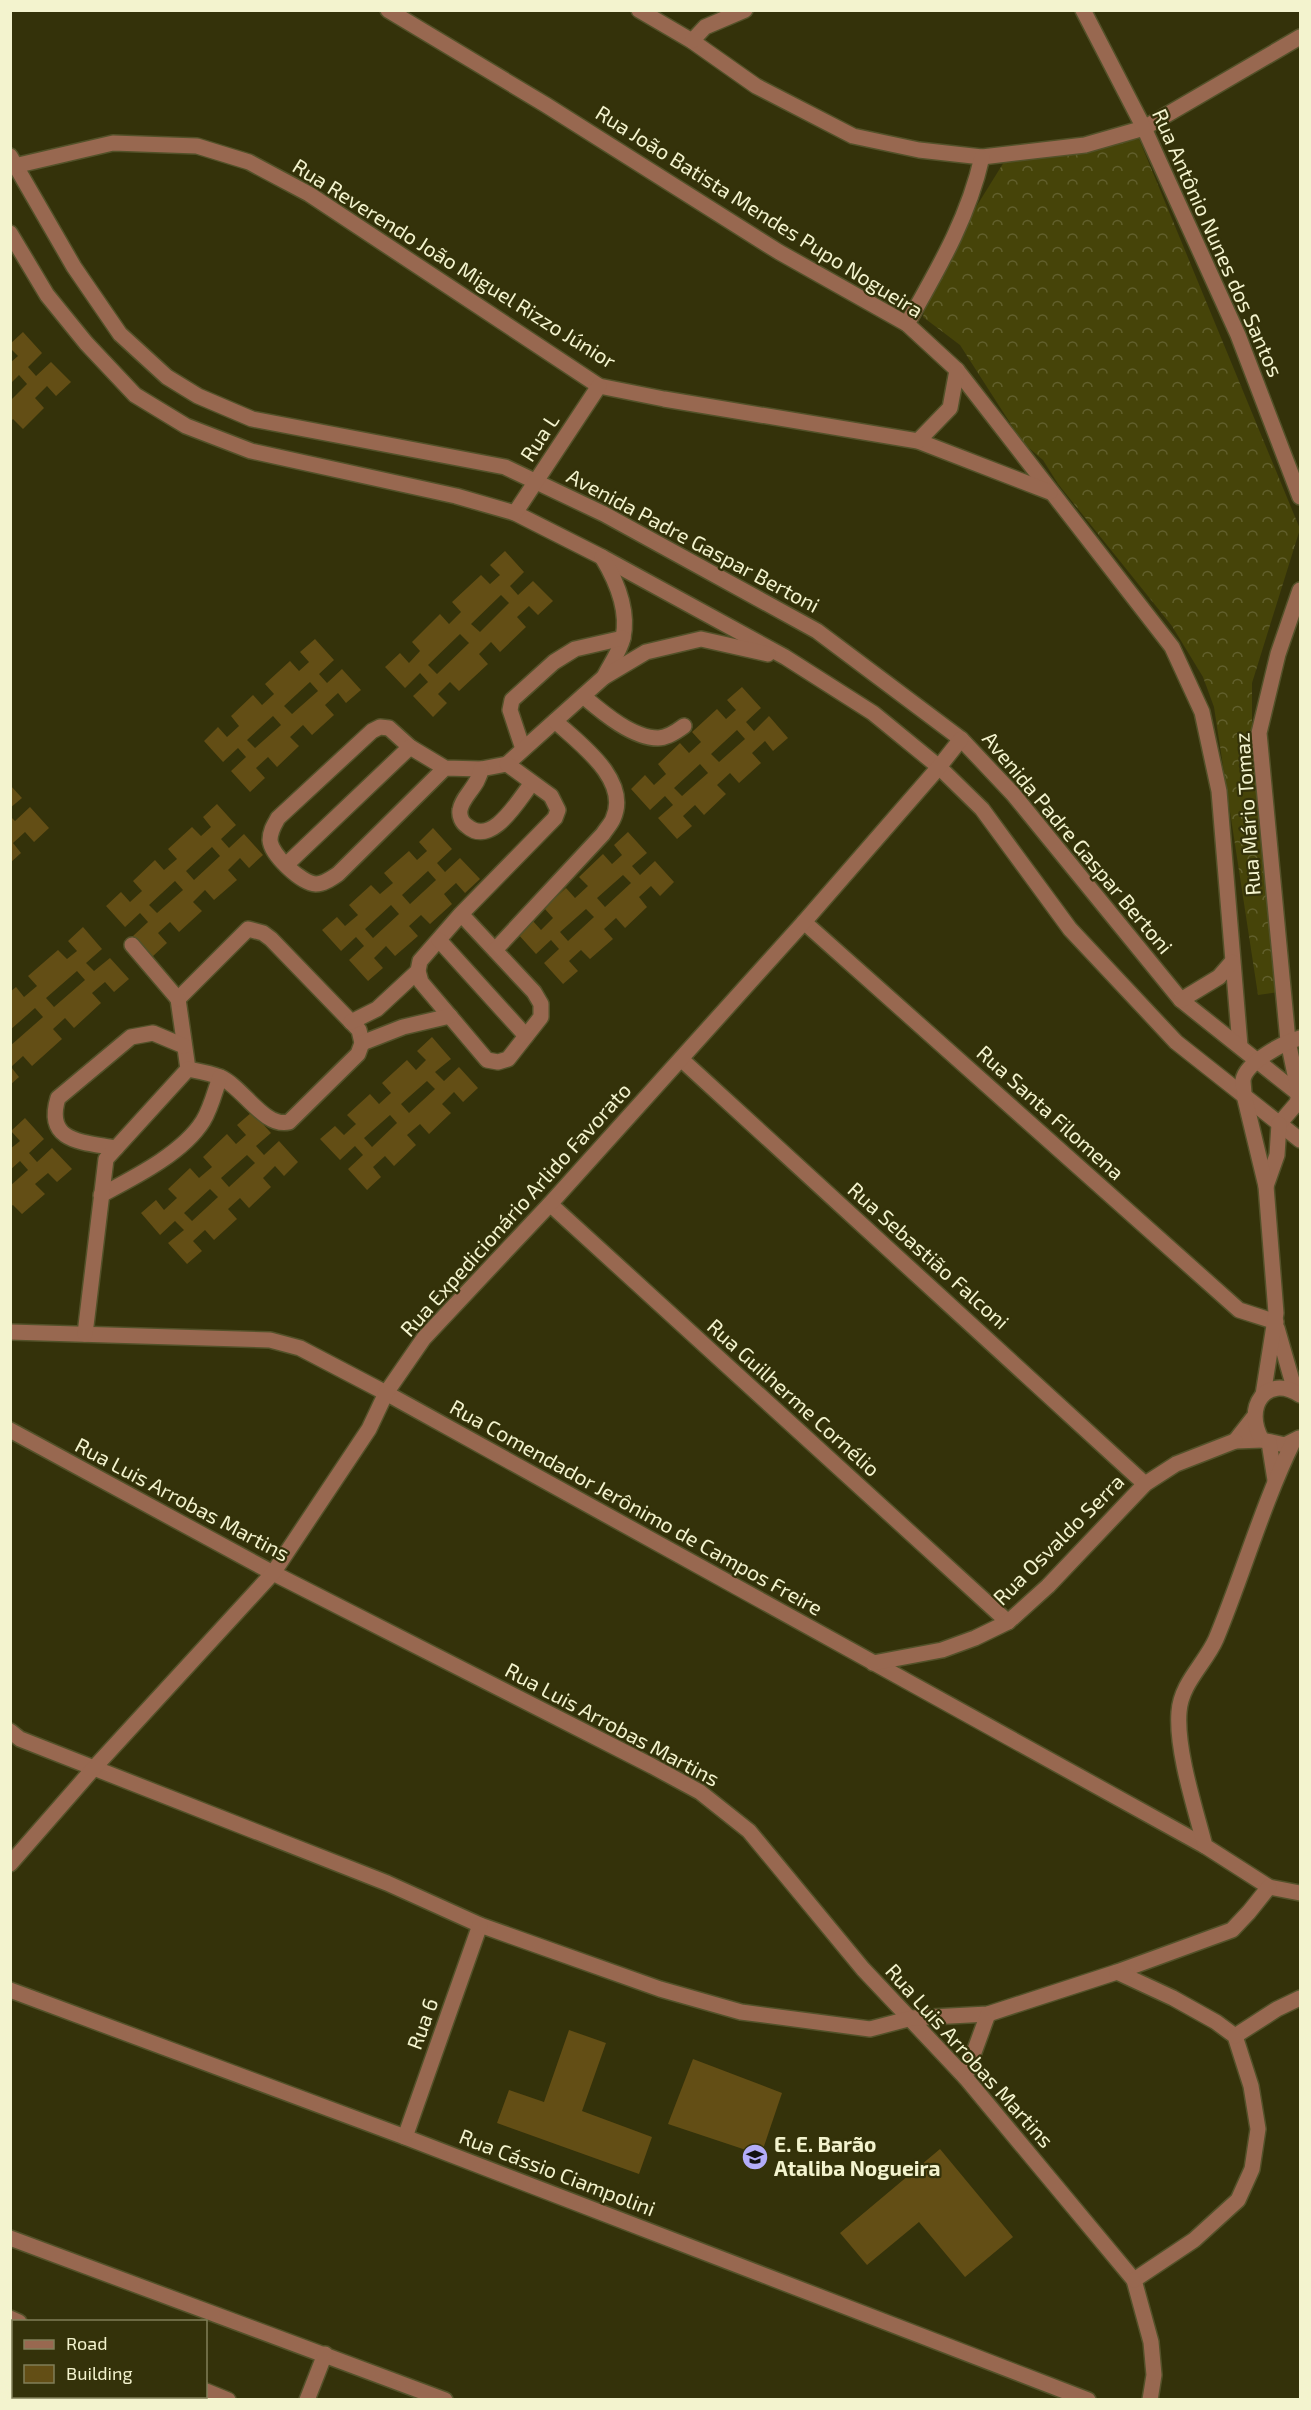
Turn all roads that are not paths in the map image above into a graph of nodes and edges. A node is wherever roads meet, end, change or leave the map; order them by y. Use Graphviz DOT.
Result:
graph roads {
  1 [pos="388,10"];
  2 [pos="639,10"];
  3 [pos="745,10"];
  4 [pos="1083,10"];
  5 [pos="1300,37"];
  6 [pos="692,41"];
  7 [pos="1144,128"];
  8 [pos="982,157"];
  9 [pos="12,162"];
  10 [pos="10,233"];
  11 [pos="16,251"];
  12 [pos="907,324"];
  13 [pos="957,370"];
  14 [pos="599,386"];
  15 [pos="918,441"];
  16 [pos="537,481"];
  17 [pos="1050,492"];
  18 [pos="1300,497"];
  19 [pos="515,513"];
  20 [pos="602,557"];
  21 [pos="1300,590"];
  22 [pos="623,638"];
  23 [pos="785,657"];
  24 [pos="604,677"];
  25 [pos="583,696"];
  26 [pos="555,721"];
  27 [pos="684,726"];
  28 [pos="961,739"];
  29 [pos="410,747"];
  30 [pos="523,749"];
  31 [pos="507,764"];
  32 [pos="939,767"];
  33 [pos="446,768"];
  34 [pos="481,769"];
  35 [pos="532,783"];
  36 [pos="286,865"];
  37 [pos="461,914"];
  38 [pos="804,922"];
  39 [pos="439,940"];
  40 [pos="132,945"];
  41 [pos="495,950"];
  42 [pos="1232,962"];
  43 [pos="418,970"];
  44 [pos="178,999"];
  45 [pos="1181,1000"];
  46 [pos="450,1016"];
  47 [pos="351,1023"];
  48 [pos="526,1036"];
  49 [pos="1294,1039"];
  50 [pos="362,1043"];
  51 [pos="184,1046"];
  52 [pos="1240,1046"];
  53 [pos="681,1059"];
  54 [pos="1257,1061"];
  55 [pos="188,1068"];
  56 [pos="220,1077"];
  57 [pos="1300,1094"];
  58 [pos="1244,1095"];
  59 [pos="1279,1125"];
  60 [pos="1300,1140"];
  61 [pos="116,1148"];
  62 [pos="1266,1186"];
  63 [pos="101,1195"];
  64 [pos="550,1204"];
  65 [pos="1276,1322"];
  66 [pos="10,1332"];
  67 [pos="85,1334"];
  68 [pos="386,1393"];
  69 [pos="1298,1394"];
  70 [pos="1263,1395"];
  71 [pos="1253,1418"];
  72 [pos="10,1430"];
  73 [pos="1297,1440"];
  74 [pos="1235,1441"];
  75 [pos="1266,1441"];
  76 [pos="1275,1480"];
  77 [pos="1145,1484"];
  78 [pos="273,1573"];
  79 [pos="1008,1622"];
  80 [pos="873,1663"];
  81 [pos="10,1731"];
  82 [pos="93,1769"];
  83 [pos="1206,1846"];
  84 [pos="10,1864"];
  85 [pos="1269,1887"];
  86 [pos="1300,1893"];
  87 [pos="480,1925"];
  88 [pos="1117,1972"];
  89 [pos="10,1990"];
  90 [pos="1300,1998"];
  91 [pos="988,2014"];
  92 [pos="912,2018"];
  93 [pos="1235,2036"];
  94 [pos="965,2077"];
  95 [pos="405,2138"];
  96 [pos="10,2238"];
  97 [pos="1134,2280"];
  98 [pos="325,2354"];
  99 [pos="207,2391"];
  100 [pos="228,2400"];
  101 [pos="307,2400"];
  102 [pos="445,2400"];
  103 [pos="1088,2400"];
  104 [pos="1150,2400"];
  1 -- 12 [label="street, Rua João Batista Mendes Pupo Nogueira"];
  2 -- 6 [label="street"];
  3 -- 6 [label="street"];
  4 -- 7 [label="street, Rua Antônio Nunes dos Santos"];
  5 -- 7 [label="street"];
  6 -- 8 [label="street"];
  7 -- 8 [label="street"];
  7 -- 18 [label="street, Rua Antônio Nunes dos Santos"];
  8 -- 12 [label="street"];
  9 -- 14 [label="street, Rua Reverendo João Miguel Rizzo Júnior"];
  9 -- 16 [label="street, Avenida Padre Gaspar Bertoni"];
  10 -- 11 [label="street"];
  11 -- 19 [label="street"];
  12 -- 13 [label="street, Rua João Batista Mendes Pupo Nogueira"];
  13 -- 15 [label="street"];
  13 -- 17 [label="street, Rua João Batista Mendes Pupo Nogueira"];
  14 -- 15 [label="street, Rua Reverendo João Miguel Rizzo Júnior"];
  14 -- 16 [label="street, Rua L"];
  15 -- 17 [label="street, Rua Reverendo João Miguel Rizzo Júnior"];
  16 -- 19 [label="street, Rua L"];
  16 -- 28 [label="street, Avenida Padre Gaspar Bertoni"];
  17 -- 42 [label="street, Rua João Batista Mendes Pupo Nogueira"];
  19 -- 20 [label="street"];
  20 -- 22 [label="street"];
  20 -- 23 [label="street"];
  21 -- 49 [label="street, Rua Mário Tomaz"];
  22 -- 24 [label="street"];
  22 -- 30 [label="street"];
  23 -- 24 [label="street"];
  23 -- 32 [label="street"];
  24 -- 25 [label="street"];
  25 -- 26 [label="street"];
  25 -- 27 [label="street"];
  26 -- 30 [label="street"];
  26 -- 41 [label="street"];
  28 -- 32 [label="street, Rua Expedicionário Arlido Favorato"];
  28 -- 45 [label="street, Avenida Padre Gaspar Bertoni"];
  29 -- 33 [label="street"];
  29 -- 36 [label="street"];
  29 -- 36 [label="street"];
  30 -- 31 [label="street"];
  31 -- 34 [label="street"];
  31 -- 35 [label="street"];
  32 -- 38 [label="street, Rua Expedicionário Arlido Favorato"];
  32 -- 58 [label="street"];
  33 -- 34 [label="street"];
  33 -- 36 [label="street"];
  34 -- 35 [label="street"];
  35 -- 37 [label="street"];
  37 -- 39 [label="street"];
  37 -- 41 [label="street"];
  38 -- 53 [label="street, Rua Expedicionário Arlido Favorato"];
  38 -- 65 [label="street, Rua Santa Filomena"];
  39 -- 43 [label="street"];
  39 -- 48 [label="street"];
  40 -- 44 [label="street"];
  41 -- 48 [label="street"];
  42 -- 45 [label="street"];
  42 -- 52 [label="street, Rua João Batista Mendes Pupo Nogueira"];
  43 -- 46 [label="street"];
  43 -- 47 [label="street"];
  44 -- 47 [label="street"];
  44 -- 51 [label="street"];
  45 -- 52 [label="street, Avenida Padre Gaspar Bertoni"];
  46 -- 48 [label="street"];
  46 -- 50 [label="street"];
  47 -- 50 [label="street"];
  49 -- 54 [label="street"];
  49 -- 57 [label="street, Rua Mário Tomaz"];
  50 -- 56 [label="street"];
  51 -- 55 [label="street"];
  51 -- 61 [label="street"];
  52 -- 54 [label="street, Avenida Padre Gaspar Bertoni"];
  53 -- 64 [label="street, Rua Expedicionário Arlido Favorato"];
  53 -- 77 [label="street, Rua Sebastião Falconi"];
  54 -- 57 [label="street, Avenida Padre Gaspar Bertoni"];
  54 -- 58 [label="street"];
  55 -- 56 [label="street"];
  55 -- 61 [label="street"];
  56 -- 63 [label="street"];
  57 -- 59 [label="street"];
  58 -- 59 [label="street"];
  58 -- 62 [label="street"];
  59 -- 60 [label="street"];
  59 -- 62 [label="street"];
  61 -- 63 [label="street"];
  62 -- 65 [label="street"];
  63 -- 67 [label="street"];
  64 -- 68 [label="street, Rua Expedicionário Arlido Favorato"];
  64 -- 79 [label="street, Rua Guilherme Cornélio"];
  65 -- 69 [label="street"];
  65 -- 70 [label="street"];
  66 -- 67 [label="street, Rua Comendador Jerônimo de Campos Freire"];
  67 -- 68 [label="street, Rua Comendador Jerônimo de Campos Freire"];
  68 -- 78 [label="street, Rua Expedicionário Arlido Favorato"];
  68 -- 80 [label="street, Rua Comendador Jerônimo de Campos Freire"];
  69 -- 70 [label="street"];
  70 -- 71 [label="street"];
  71 -- 74 [label="street"];
  71 -- 75 [label="street"];
  72 -- 78 [label="street, Rua Luis Arrobas Martins"];
  73 -- 75 [label="street, Rua Osvaldo Serra"];
  73 -- 76 [label="street"];
  74 -- 75 [label="street, Rua Osvaldo Serra"];
  74 -- 77 [label="street, Rua Osvaldo Serra"];
  75 -- 76 [label="street"];
  76 -- 83 [label="street"];
  77 -- 79 [label="street, Rua Osvaldo Serra"];
  78 -- 82 [label="street, Rua Expedicionário Arlido Favorato"];
  78 -- 92 [label="street, Rua Luis Arrobas Martins"];
  79 -- 80 [label="street, Rua Osvaldo Serra"];
  80 -- 83 [label="street, Rua Comendador Jerônimo de Campos Freire"];
  81 -- 82 [label="street"];
  82 -- 84 [label="street, Rua Expedicionário Arlido Favorato"];
  82 -- 87 [label="street"];
  83 -- 85 [label="street, Rua Comendador Jerônimo de Campos Freire"];
  85 -- 86 [label="street"];
  85 -- 88 [label="street"];
  87 -- 92 [label="street"];
  87 -- 95 [label="street, Rua 6"];
  88 -- 91 [label="street"];
  88 -- 93 [label="street"];
  89 -- 95 [label="street, Rua Cássio Ciampolini"];
  90 -- 93 [label="street"];
  91 -- 92 [label="street"];
  91 -- 94 [label="street"];
  92 -- 94 [label="street, Rua Luis Arrobas Martins"];
  93 -- 97 [label="street"];
  94 -- 97 [label="street, Rua Luis Arrobas Martins"];
  95 -- 103 [label="street, Rua Cássio Ciampolini"];
  96 -- 98 [label="street"];
  97 -- 104 [label="street, Rua Luis Arrobas Martins"];
  98 -- 101 [label="street"];
  98 -- 102 [label="street"];
  99 -- 100 [label="street"];
}
